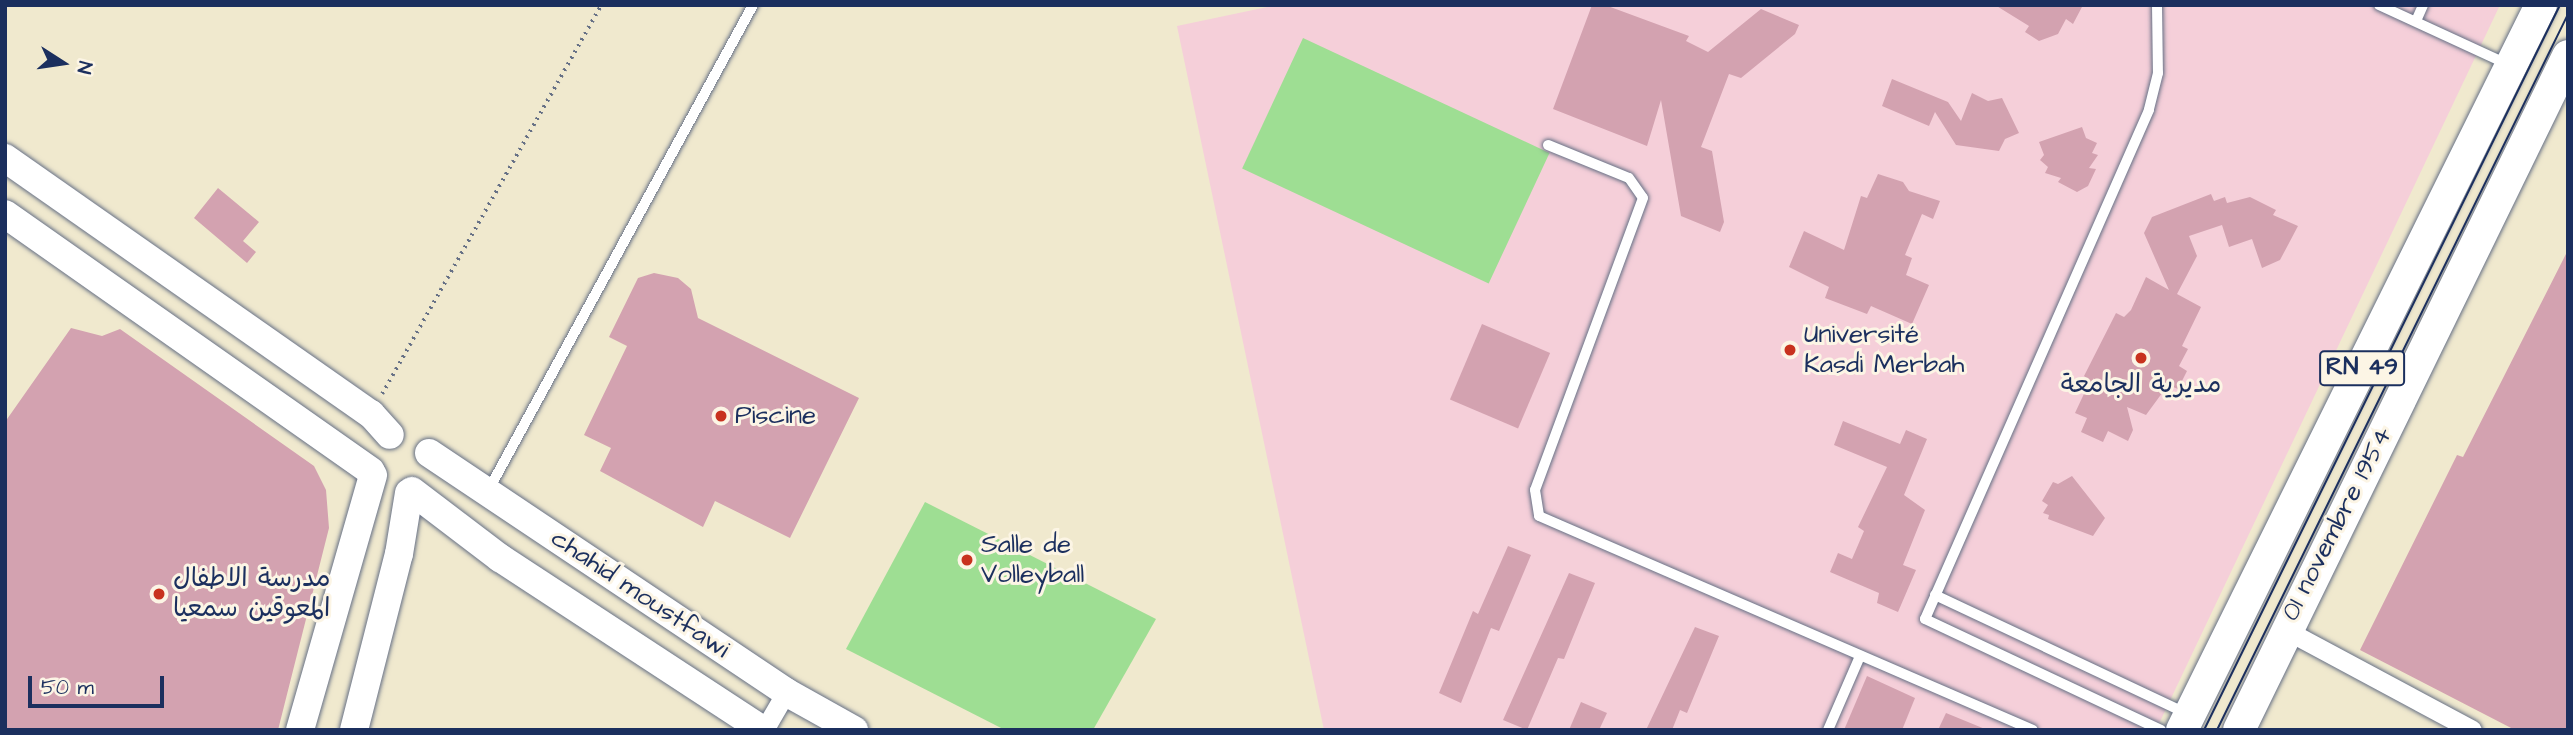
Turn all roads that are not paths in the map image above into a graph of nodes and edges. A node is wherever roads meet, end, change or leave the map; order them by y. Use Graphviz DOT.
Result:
graph roads {
  1 [pos="752,5"];
  2 [pos="2157,5"];
  3 [pos="2379,5"];
  4 [pos="2423,5"];
  5 [pos="2540,5"];
  6 [pos="2416,22"];
  7 [pos="2568,56"];
  8 [pos="2511,65"];
  9 [pos="1548,145"];
  10 [pos="5,158"];
  11 [pos="5,214"];
  12 [pos="390,435"];
  13 [pos="2328,436"];
  14 [pos="429,453"];
  15 [pos="2371,457"];
  16 [pos="372,473"];
  17 [pos="411,492"];
  18 [pos="488,492"];
  19 [pos="1935,595"];
  20 [pos="2284,629"];
  21 [pos="1860,656"];
  22 [pos="786,692"];
  23 [pos="2186,722"];
  24 [pos="300,730"];
  25 [pos="354,730"];
  26 [pos="763,730"];
  27 [pos="854,730"];
  28 [pos="1828,730"];
  29 [pos="2033,730"];
  30 [pos="2161,730"];
  31 [pos="2239,730"];
  32 [pos="2472,730"];
  1 -- 18 [label="lane"];
  2 -- 19 [label="lane"];
  3 -- 6 [label="lane"];
  4 -- 6 [label="lane"];
  5 -- 8 [label="main road, RN 49"];
  6 -- 8 [label="lane"];
  7 -- 15 [label="main road, 01 novembre 1954 / RN 49"];
  8 -- 13 [label="main road, RN 49"];
  9 -- 21 [label="lane"];
  10 -- 12 [label="main road"];
  11 -- 16 [label="main road"];
  12 -- 14 [label="main road"];
  12 -- 16 [label="main road"];
  13 -- 15 [label="main road"];
  13 -- 23 [label="main road, RN 49"];
  14 -- 17 [label="main road"];
  14 -- 18 [label="main road, chahid moustfawi"];
  15 -- 20 [label="main road, 01 novembre 1954 / RN 49"];
  16 -- 17 [label="main road"];
  16 -- 24 [label="main road"];
  17 -- 25 [label="main road"];
  17 -- 26 [label="main road, chahid moustfawi"];
  18 -- 22 [label="main road, chahid moustfawi"];
  19 -- 23 [label="lane"];
  19 -- 30 [label="lane"];
  20 -- 31 [label="main road, 01 novembre 1954 / RN 49"];
  20 -- 32 [label="street"];
  21 -- 28 [label="lane"];
  21 -- 29 [label="lane"];
  22 -- 26 [label="street"];
  22 -- 27 [label="main road, chahid moustfawi"];
}
